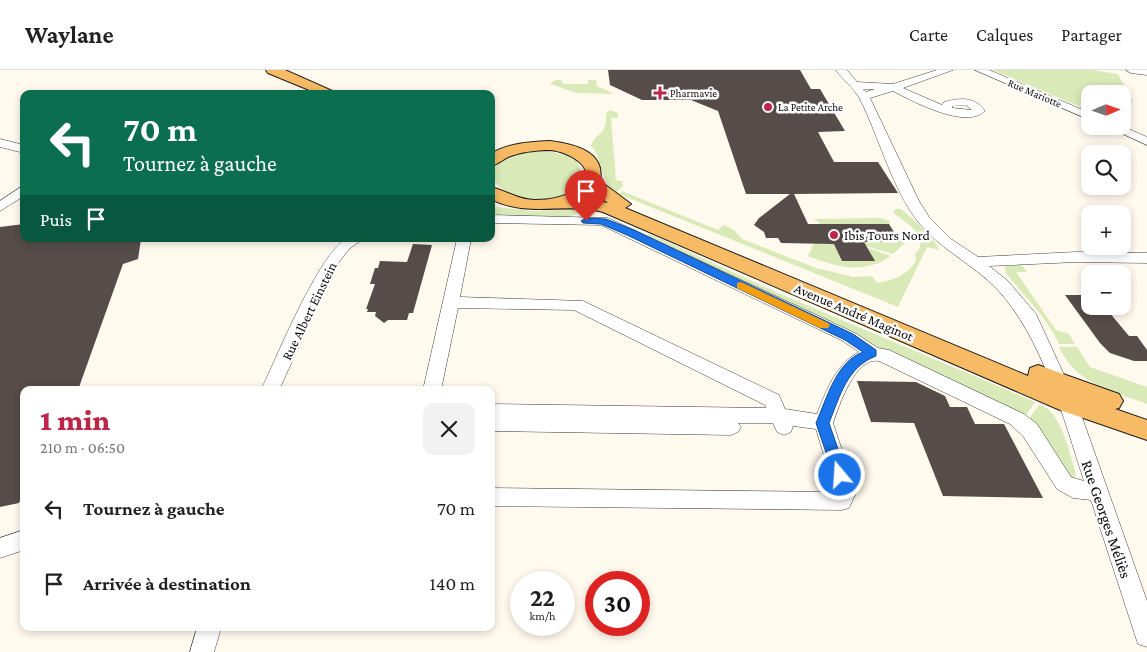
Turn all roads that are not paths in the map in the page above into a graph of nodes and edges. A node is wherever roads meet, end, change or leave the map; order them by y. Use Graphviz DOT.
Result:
graph roads {
  1 [pos="273,70"];
  2 [pos="289,70"];
  3 [pos="841,70"];
  4 [pos="948,70"];
  5 [pos="980,70"];
  6 [pos="1131,70"];
  7 [pos="1147,72"];
  8 [pos="894,88"];
  9 [pos="322,90"];
  10 [pos="338,90"];
  11 [pos="860,91"];
  12 [pos="945,110"];
  13 [pos="1081,113"];
  14 [pos="1131,134"];
  15 [pos="1147,141"];
  16 [pos="0,143"];
  17 [pos="495,147"];
  18 [pos="20,148"];
  19 [pos="511,149"];
  20 [pos="495,159"];
  21 [pos="591,183"];
  22 [pos="20,191"];
  23 [pos="495,197"];
  24 [pos="561,202"];
  25 [pos="0,208"];
  26 [pos="495,219"];
  27 [pos="351,242"];
  28 [pos="463,242"];
  29 [pos="1147,258"];
  30 [pos="975,262"];
  31 [pos="451,302"];
  32 [pos="872,353"];
  33 [pos="272,386"];
  34 [pos="433,386"];
  35 [pos="1064,393"];
  36 [pos="495,411"];
  37 [pos="1147,416"];
  38 [pos="782,422"];
  39 [pos="822,423"];
  40 [pos="495,424"];
  41 [pos="1147,430"];
  42 [pos="1098,492"];
  43 [pos="495,497"];
  44 [pos="20,541"];
  45 [pos="0,548"];
  46 [pos="208,631"];
  47 [pos="1147,635"];
  48 [pos="202,652"];
  1 -- 9 [label="main road"];
  2 -- 10 [label="main road"];
  3 -- 11 [label="street"];
  4 -- 8 [label="street"];
  5 -- 13 [label="street, Rue Mariotte"];
  6 -- 7 [label="street"];
  8 -- 11 [label="street"];
  8 -- 12 [label="street"];
  11 -- 30 [label="street, Rue Georges Méliès"];
  14 -- 15 [label="street"];
  16 -- 18 [label="street"];
  17 -- 19 [label="main road"];
  19 -- 20 [label="main road"];
  19 -- 21 [label="main road"];
  21 -- 24 [label="main road"];
  21 -- 35 [label="main road, Avenue André Maginot"];
  22 -- 25 [label="street"];
  23 -- 24 [label="main road"];
  24 -- 35 [label="main road, Avenue André Maginot"];
  26 -- 32 [label="street"];
  27 -- 33 [label="street, Rue Albert Einstein"];
  28 -- 31 [label="street"];
  29 -- 30 [label="street"];
  30 -- 35 [label="street, Rue Georges Méliès"];
  31 -- 34 [label="street"];
  31 -- 38 [label="street"];
  32 -- 39 [label="street"];
  32 -- 42 [label="street"];
  35 -- 37 [label="main road, Avenue André Maginot"];
  35 -- 41 [label="main road, Avenue André Maginot"];
  35 -- 42 [label="street, Rue Georges Méliès"];
  36 -- 38 [label="street"];
  38 -- 39 [label="street"];
  38 -- 40 [label="street"];
  39 -- 43 [label="street"];
  42 -- 47 [label="street, Rue Georges Méliès"];
  44 -- 45 [label="street"];
  46 -- 48 [label="street"];
}
